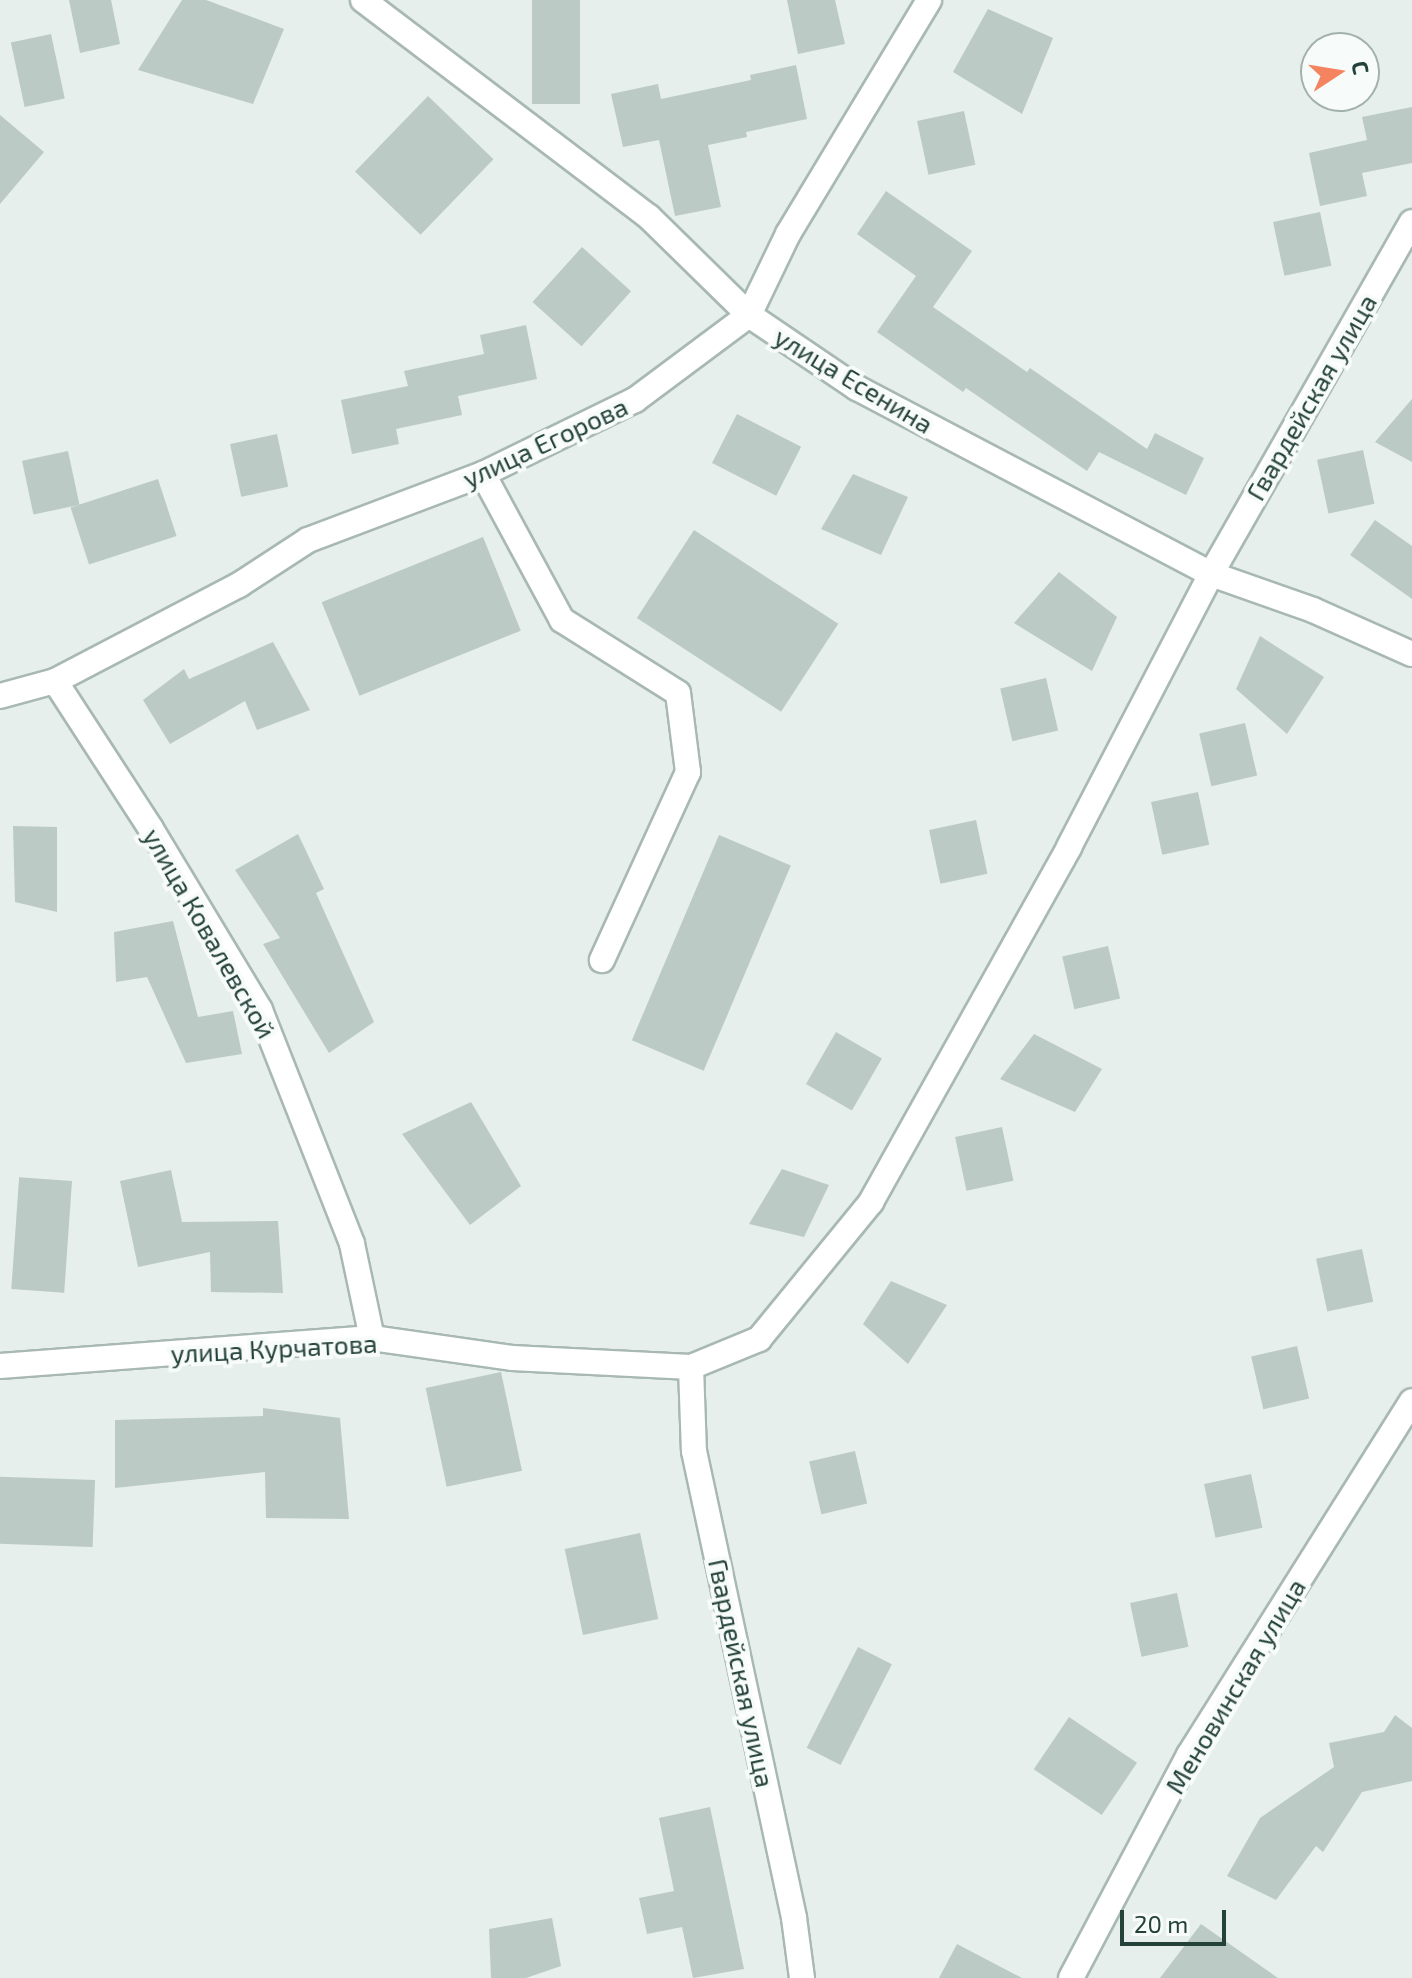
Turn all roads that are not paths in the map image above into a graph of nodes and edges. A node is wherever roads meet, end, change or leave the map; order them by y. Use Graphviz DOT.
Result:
graph roads {
  1 [pos="363,0"];
  2 [pos="929,0"];
  3 [pos="1412,222"];
  4 [pos="749,315"];
  5 [pos="483,474"];
  6 [pos="1211,574"];
  7 [pos="1412,654"];
  8 [pos="55,681"];
  9 [pos="0,696"];
  10 [pos="602,960"];
  11 [pos="372,1338"];
  12 [pos="0,1366"];
  13 [pos="691,1367"];
  14 [pos="1412,1401"];
  15 [pos="802,1978"];
  16 [pos="1071,1978"];
  1 -- 4 [label="street, улица Есенина"];
  2 -- 4 [label="street, улица Егорова"];
  3 -- 6 [label="street, Гвардейская улица"];
  4 -- 5 [label="street, улица Егорова"];
  4 -- 6 [label="street, улица Есенина"];
  5 -- 8 [label="street, улица Егорова"];
  5 -- 10 [label="street"];
  6 -- 7 [label="street, улица Есенина"];
  6 -- 13 [label="street, Гвардейская улица"];
  8 -- 9 [label="street, улица Егорова"];
  8 -- 11 [label="street, улица Ковалевской"];
  11 -- 12 [label="street, улица Курчатова"];
  11 -- 13 [label="street, улица Курчатова"];
  13 -- 15 [label="street, Гвардейская улица"];
  14 -- 16 [label="street, Меновинская улица"];
}
